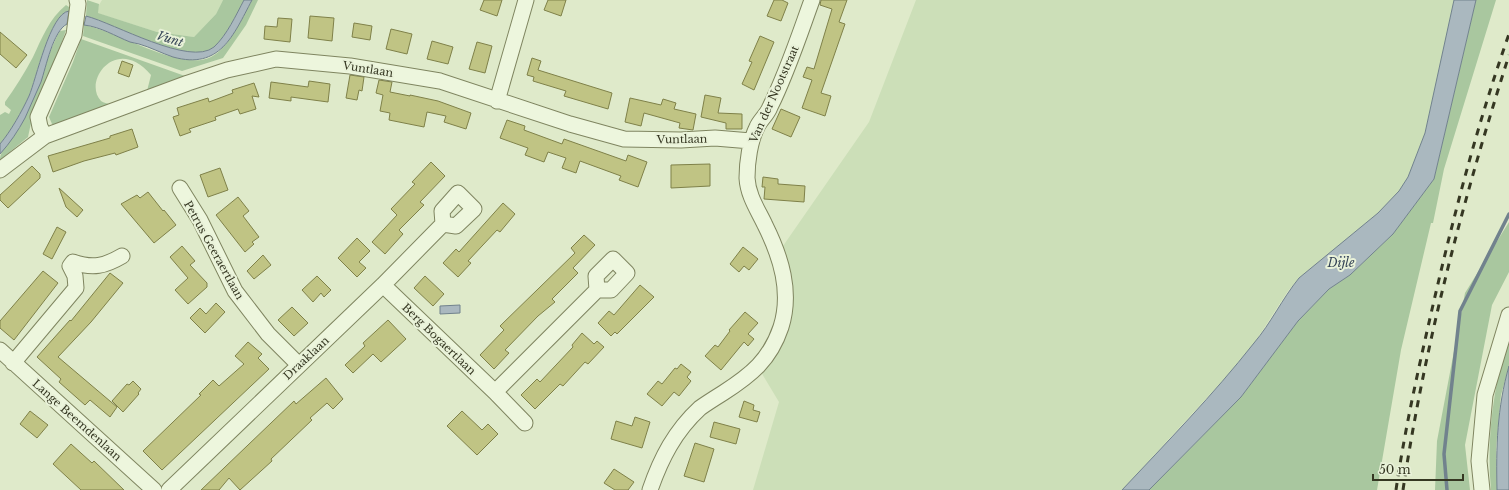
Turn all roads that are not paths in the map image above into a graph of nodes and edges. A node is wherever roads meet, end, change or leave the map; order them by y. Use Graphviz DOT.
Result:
graph roads {
  1 [pos="526,0"];
  2 [pos="812,0"];
  3 [pos="78,5"];
  4 [pos="497,101"];
  5 [pos="45,136"];
  6 [pos="751,141"];
  7 [pos="0,170"];
  8 [pos="180,188"];
  9 [pos="442,224"];
  10 [pos="122,256"];
  11 [pos="98,267"];
  12 [pos="384,285"];
  13 [pos="76,288"];
  14 [pos="597,290"];
  15 [pos="1509,315"];
  16 [pos="0,350"];
  17 [pos="13,363"];
  18 [pos="299,365"];
  19 [pos="495,392"];
  20 [pos="525,423"];
  21 [pos="154,490"];
  22 [pos="168,490"];
  23 [pos="650,490"];
  24 [pos="1482,490"];
  1 -- 4 [label="street"];
  2 -- 6 [label="street, Van der Nootstraat"];
  3 -- 5 [label="street"];
  4 -- 5 [label="street, Vuntlaan"];
  4 -- 6 [label="street, Vuntlaan"];
  5 -- 7 [label="street, Vuntlaan"];
  6 -- 23 [label="street, Van der Nootstraat"];
  8 -- 18 [label="street, Petrus Geeraertlaan"];
  9 -- 12 [label="street, Draaklaan"];
  10 -- 11 [label="street"];
  11 -- 13 [label="street"];
  11 -- 13 [label="street"];
  12 -- 18 [label="street, Draaklaan"];
  12 -- 19 [label="street, Berg Bogaertlaan"];
  13 -- 17 [label="street"];
  14 -- 19 [label="street"];
  15 -- 24 [label="street"];
  16 -- 17 [label="street, Lange Beemdenlaan"];
  17 -- 21 [label="street, Lange Beemdenlaan"];
  18 -- 22 [label="street, Draaklaan"];
  19 -- 20 [label="street, Berg Bogaertlaan"];
}
